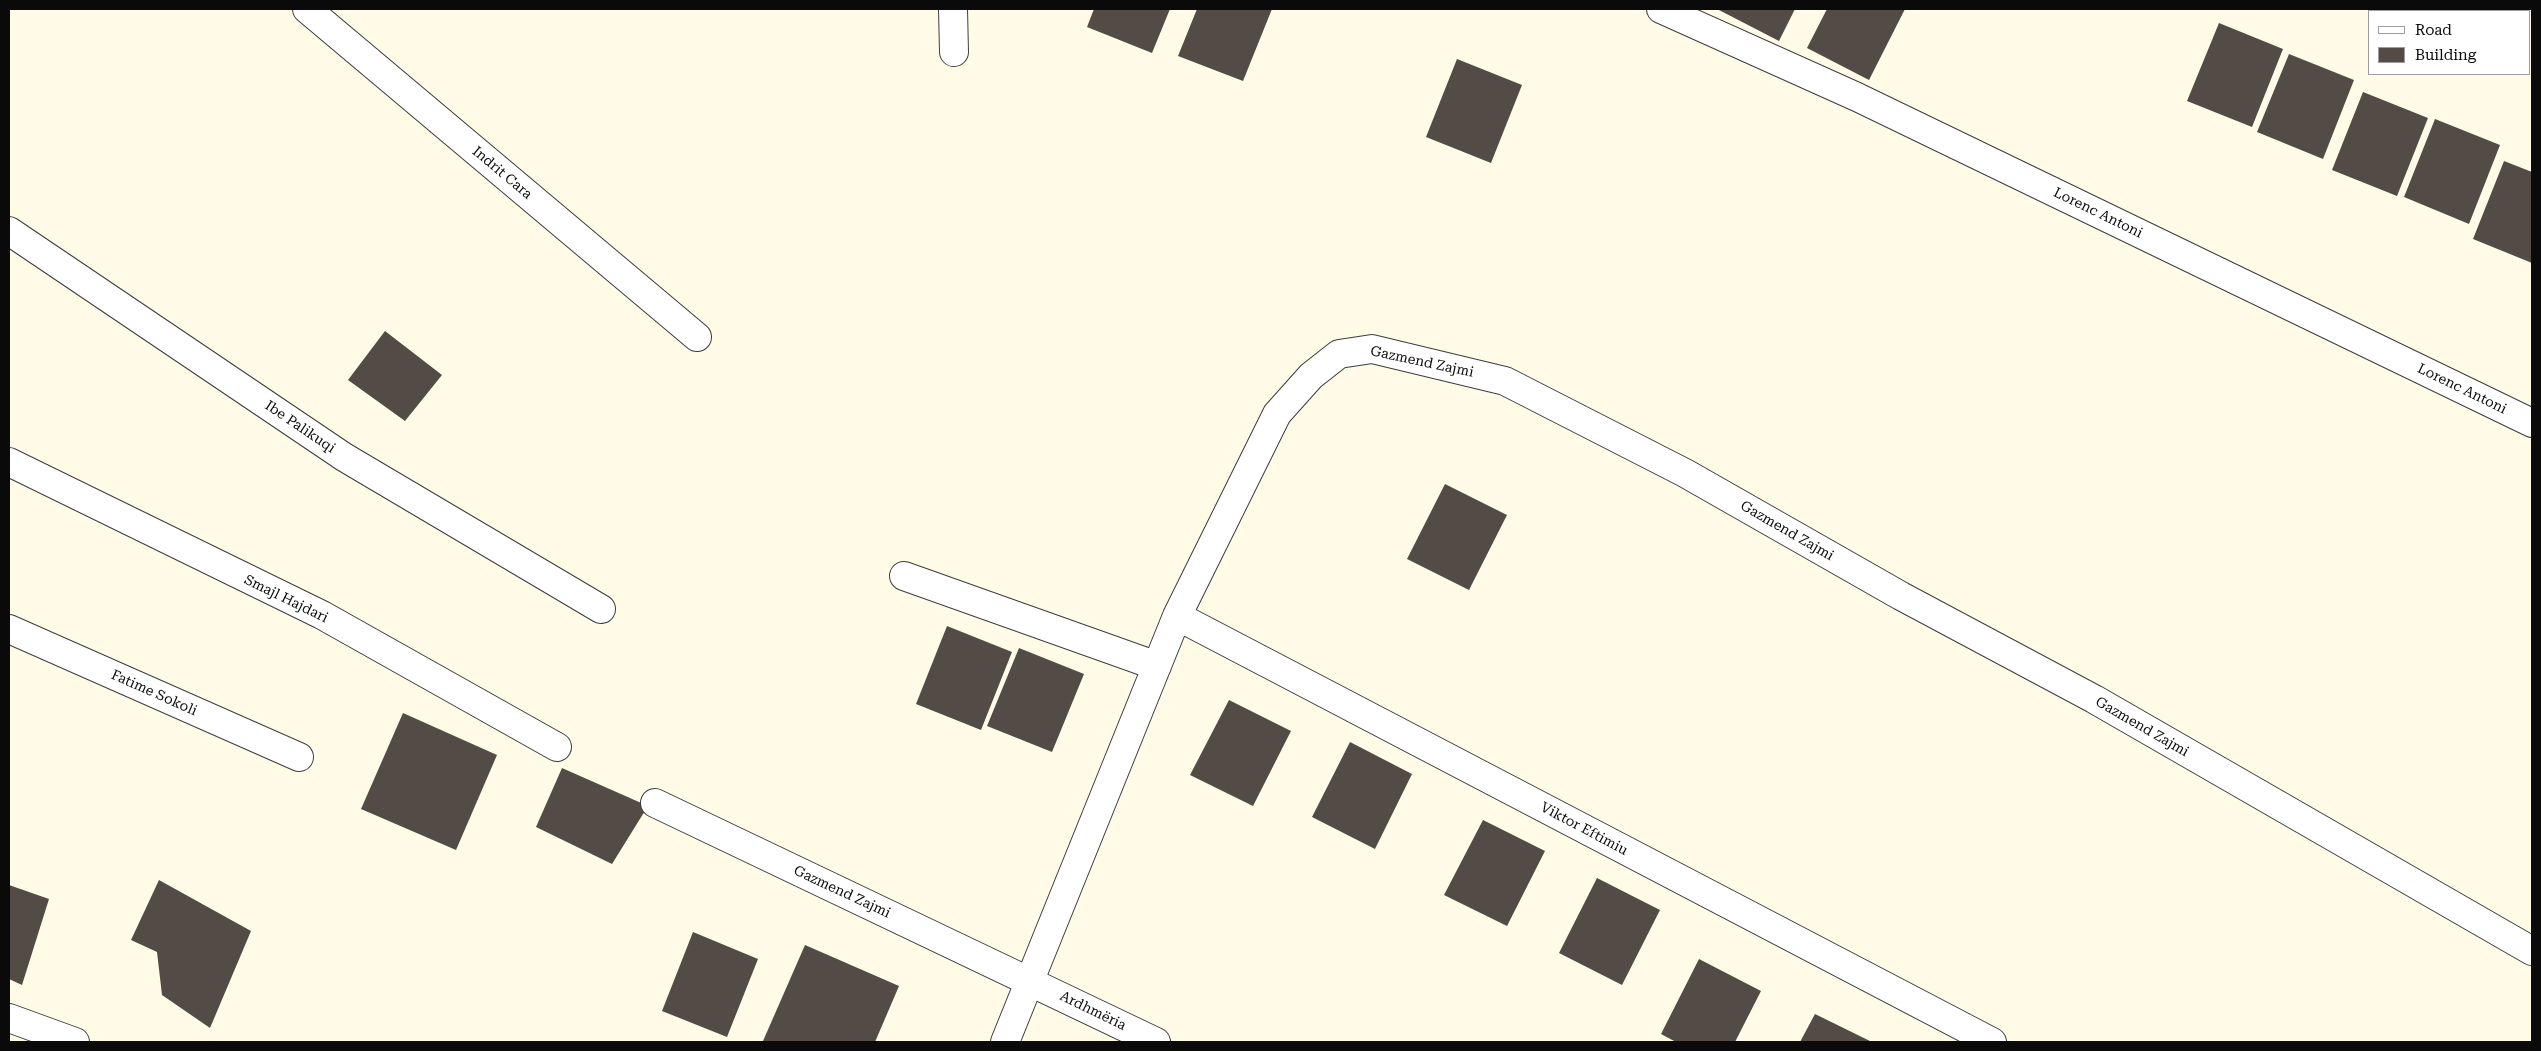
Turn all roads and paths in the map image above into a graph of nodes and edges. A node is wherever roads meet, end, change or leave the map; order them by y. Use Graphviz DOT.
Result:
graph roads {
  1 [pos="307,9"];
  2 [pos="953,9"];
  3 [pos="1660,9"];
  4 [pos="954,52"];
  5 [pos="9,231"];
  6 [pos="697,337"];
  7 [pos="2532,423"];
  8 [pos="9,462"];
  9 [pos="904,576"];
  10 [pos="601,609"];
  11 [pos="1177,616"];
  12 [pos="9,630"];
  13 [pos="1157,666"];
  14 [pos="557,747"];
  15 [pos="299,757"];
  16 [pos="655,803"];
  17 [pos="2532,951"];
  18 [pos="1029,980"];
  19 [pos="9,1018"];
  20 [pos="75,1042"];
  21 [pos="1005,1042"];
  22 [pos="1156,1042"];
  23 [pos="1992,1042"];
  1 -- 6 [label="street, Indrit Cara"];
  2 -- 4 [label="street"];
  3 -- 7 [label="street, Lorenc Antoni"];
  5 -- 10 [label="street, Ibe Palikuqi"];
  8 -- 14 [label="street, Smajl Hajdari"];
  9 -- 13 [label="street"];
  11 -- 13 [label="street, Gazmend Zajmi"];
  11 -- 17 [label="street, Gazmend Zajmi"];
  11 -- 23 [label="street, Viktor Eftimiu"];
  12 -- 15 [label="street, Fatime Sokoli"];
  13 -- 18 [label="street, Gazmend Zajmi"];
  16 -- 18 [label="street, Gazmend Zajmi"];
  18 -- 21 [label="street, Gazmend Zajmi"];
  18 -- 22 [label="street, Ardhmëria"];
  19 -- 20 [label="street"];
}
